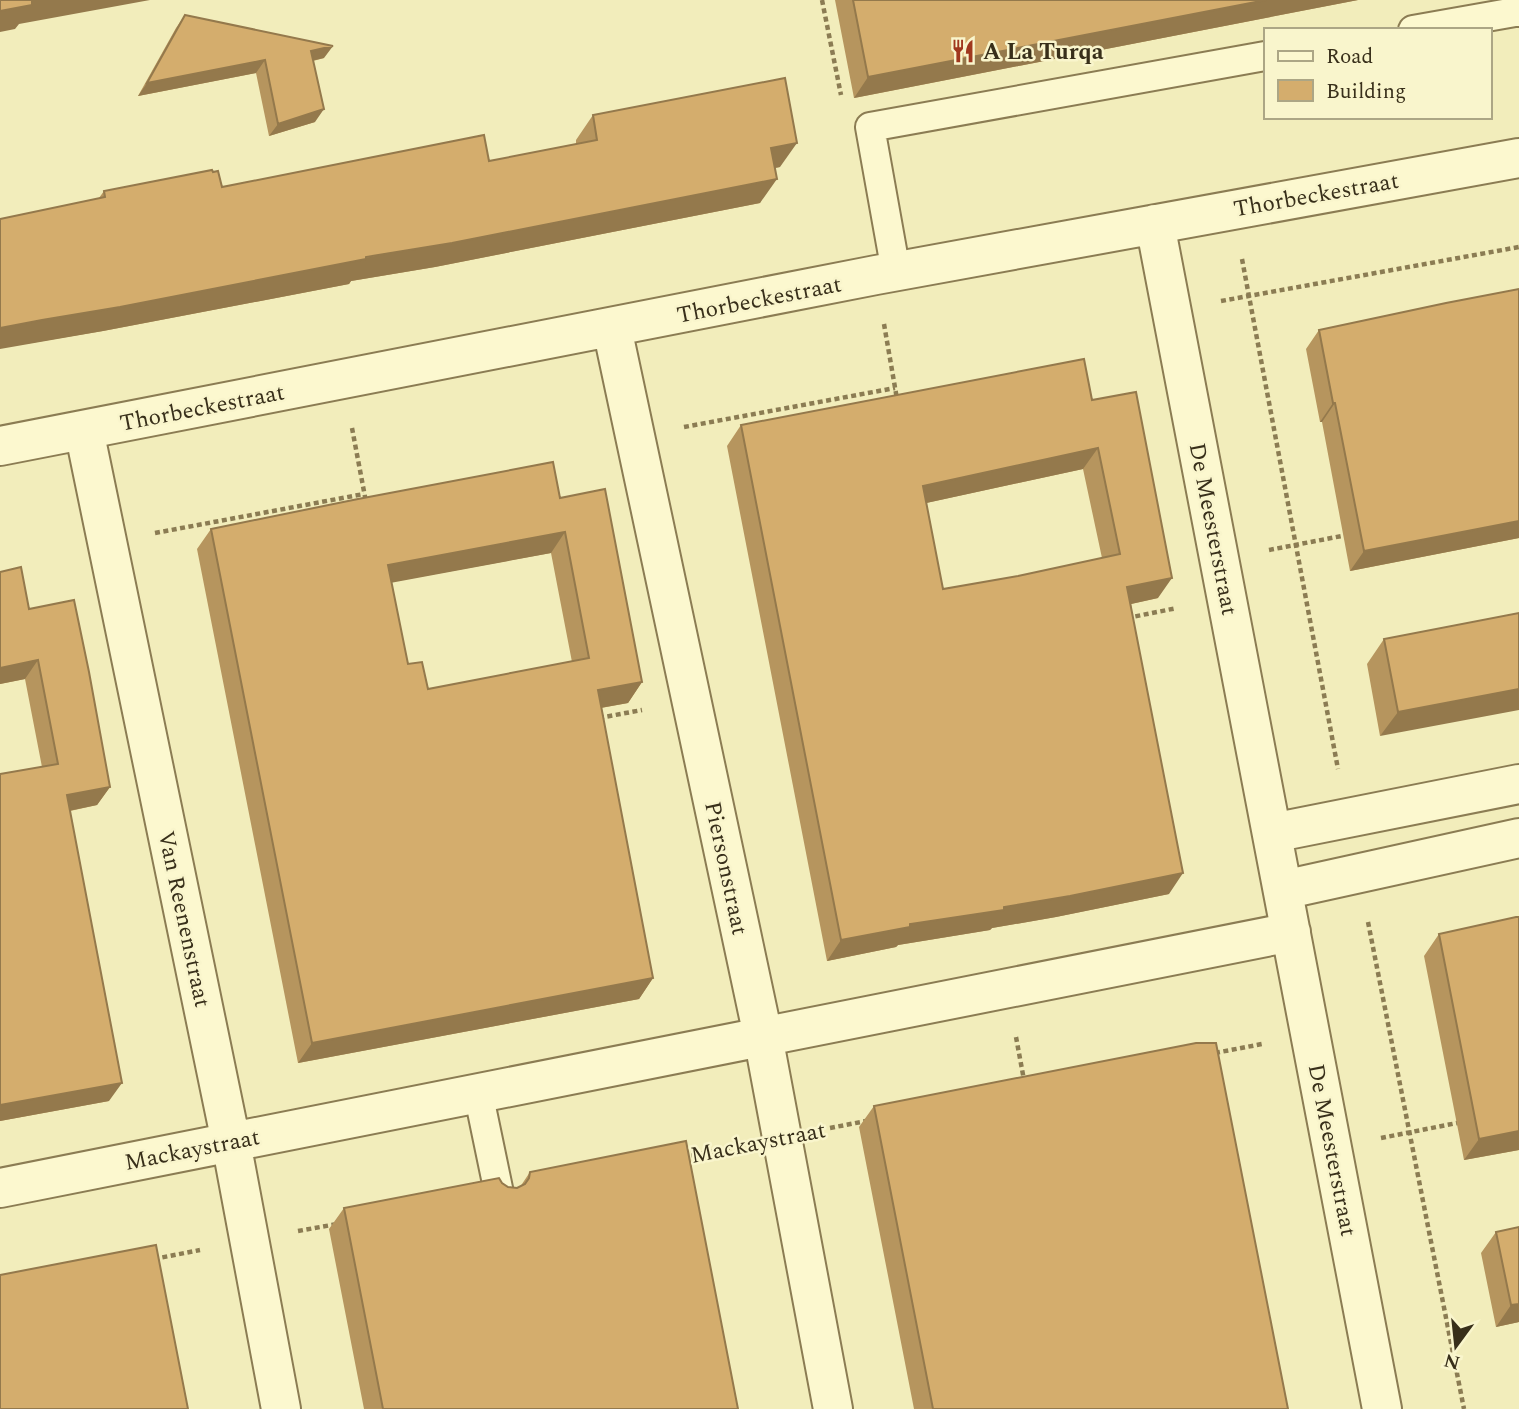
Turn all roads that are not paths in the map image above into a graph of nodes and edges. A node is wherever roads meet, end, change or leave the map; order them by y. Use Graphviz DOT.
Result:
graph roads {
  1 [pos="1519,12"];
  2 [pos="1424,28"];
  3 [pos="1264,56"];
  4 [pos="1519,158"];
  5 [pos="1155,224"];
  6 [pos="886,274"];
  7 [pos="612,328"];
  8 [pos="83,430"];
  9 [pos="0,446"];
  10 [pos="1519,784"];
  11 [pos="1272,833"];
  12 [pos="1519,838"];
  13 [pos="1283,890"];
  14 [pos="1291,932"];
  15 [pos="763,1036"];
  16 [pos="478,1092"];
  17 [pos="230,1142"];
  18 [pos="0,1188"];
  19 [pos="499,1192"];
  20 [pos="281,1409"];
  21 [pos="833,1409"];
  22 [pos="1382,1409"];
  1 -- 2 [label="lane"];
  3 -- 6 [label="lane"];
  4 -- 5 [label="street, Thorbeckestraat"];
  5 -- 6 [label="street, Thorbeckestraat"];
  5 -- 11 [label="street, De Meesterstraat"];
  6 -- 7 [label="street, Thorbeckestraat"];
  7 -- 8 [label="street, Thorbeckestraat"];
  7 -- 15 [label="street, Piersonstraat"];
  8 -- 9 [label="street, Thorbeckestraat"];
  8 -- 17 [label="street, Van Reenenstraat"];
  10 -- 11 [label="street"];
  11 -- 13 [label="street, De Meesterstraat"];
  12 -- 13 [label="street"];
  13 -- 14 [label="street, De Meesterstraat"];
  14 -- 15 [label="street, Mackaystraat"];
  14 -- 22 [label="street, De Meesterstraat"];
  15 -- 16 [label="street, Mackaystraat"];
  15 -- 21 [label="street, Piersonstraat"];
  16 -- 17 [label="street, Mackaystraat"];
  16 -- 19 [label="lane"];
  17 -- 18 [label="street, Mackaystraat"];
  17 -- 20 [label="street, Van Reenenstraat"];
}
